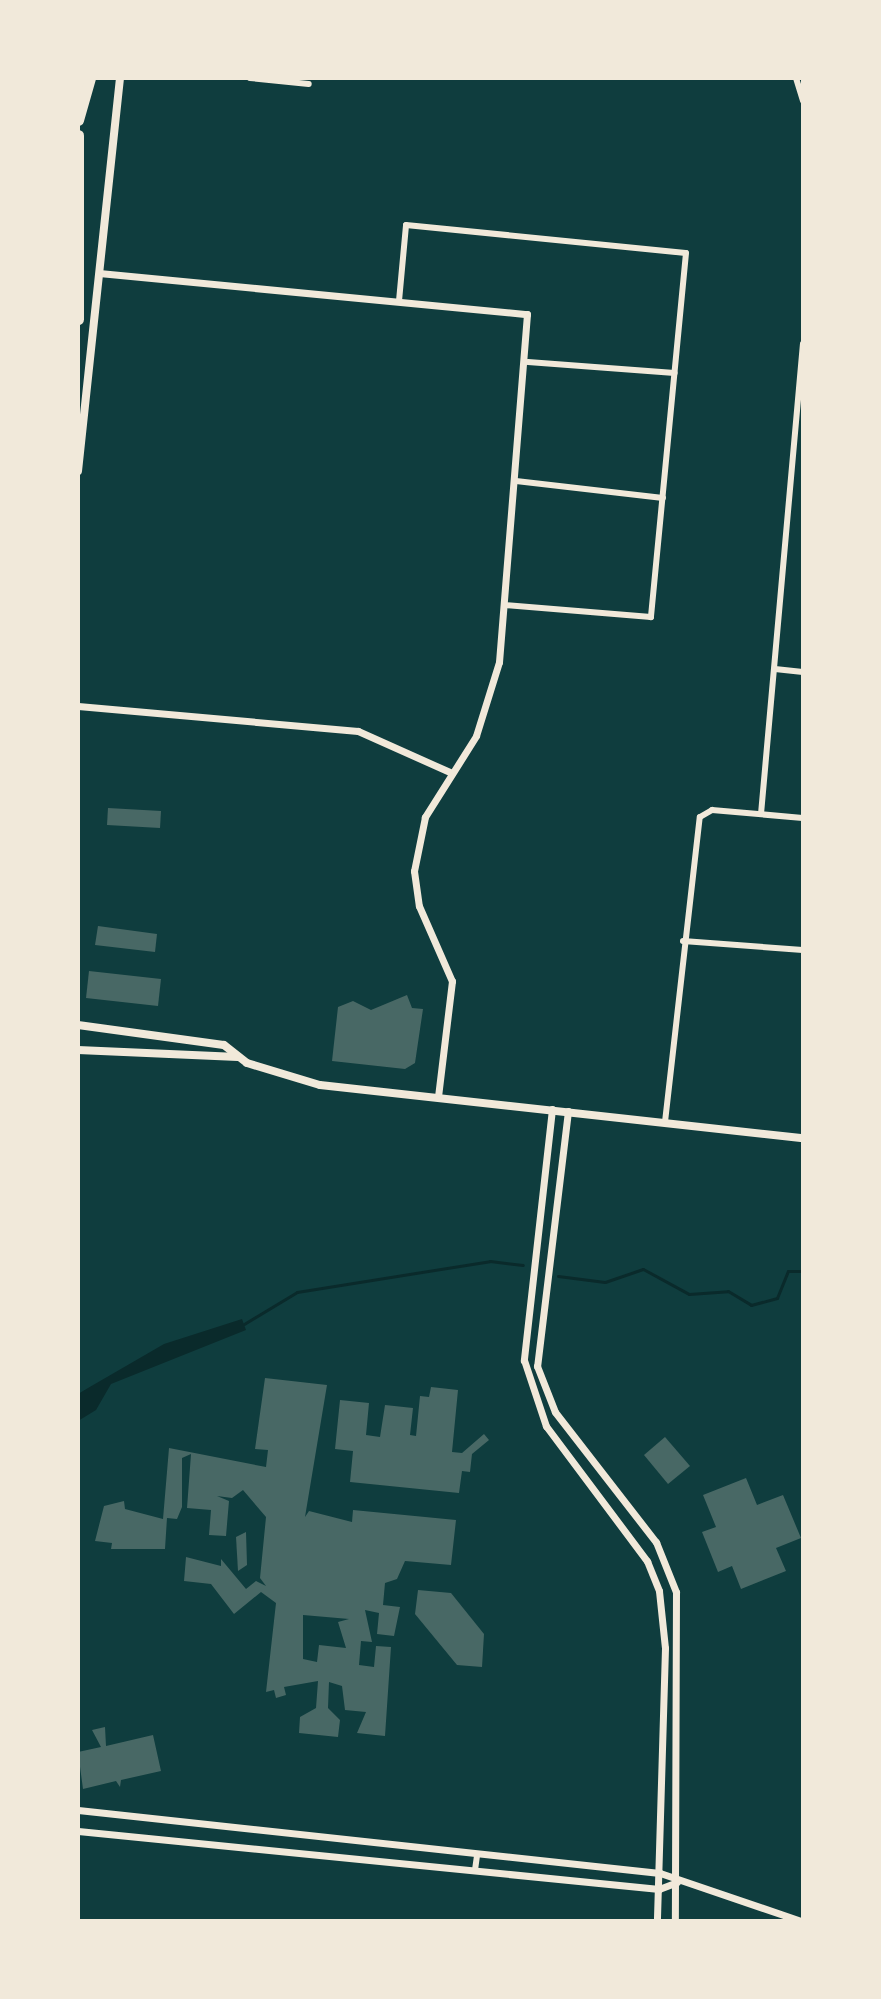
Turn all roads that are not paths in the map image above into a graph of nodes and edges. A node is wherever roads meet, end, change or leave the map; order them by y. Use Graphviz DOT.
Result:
graph roads {
  1 [pos="80,78"];
  2 [pos="90,78"];
  3 [pos="120,78"];
  4 [pos="250,78"];
  5 [pos="799,82"];
  6 [pos="309,84"];
  7 [pos="78,100"];
  8 [pos="803,101"];
  9 [pos="78,120"];
  10 [pos="78,135"];
  11 [pos="99,273"];
  12 [pos="399,301"];
  13 [pos="78,319"];
  14 [pos="803,344"];
  15 [pos="528,362"];
  16 [pos="675,373"];
  17 [pos="78,471"];
  18 [pos="516,481"];
  19 [pos="663,498"];
  20 [pos="504,605"];
  21 [pos="775,669"];
  22 [pos="803,672"];
  23 [pos="78,706"];
  24 [pos="452,773"];
  25 [pos="761,814"];
  26 [pos="803,818"];
  27 [pos="683,941"];
  28 [pos="803,950"];
  29 [pos="78,1025"];
  30 [pos="78,1050"];
  31 [pos="238,1057"];
  32 [pos="438,1096"];
  33 [pos="552,1109"];
  34 [pos="568,1111"];
  35 [pos="665,1122"];
  36 [pos="803,1138"];
  37 [pos="526,1337"];
  38 [pos="539,1338"];
  39 [pos="568,1428"];
  40 [pos="556,1439"];
  41 [pos="648,1532"];
  42 [pos="634,1543"];
  43 [pos="659,1591"];
  44 [pos="676,1592"];
  45 [pos="662,1727"];
  46 [pos="676,1728"];
  47 [pos="78,1810"];
  48 [pos="78,1831"];
  49 [pos="477,1855"];
  50 [pos="475,1870"];
  51 [pos="660,1873"];
  52 [pos="677,1882"];
  53 [pos="659,1889"];
  54 [pos="657,1921"];
  55 [pos="675,1921"];
  56 [pos="801,1921"];
  1 -- 7 [label="highway"];
  2 -- 9 [label="highway"];
  3 -- 11 [label="main road"];
  4 -- 6 [label="street"];
  5 -- 8 [label="street"];
  10 -- 13 [label="highway"];
  11 -- 12 [label="street"];
  11 -- 17 [label="main road"];
  12 -- 15 [label="street"];
  12 -- 16 [label="street"];
  14 -- 21 [label="street"];
  15 -- 16 [label="street"];
  15 -- 18 [label="street"];
  16 -- 19 [label="street"];
  18 -- 19 [label="street"];
  18 -- 20 [label="street"];
  19 -- 20 [label="street"];
  20 -- 24 [label="street"];
  21 -- 22 [label="street"];
  21 -- 25 [label="street"];
  23 -- 24 [label="street"];
  24 -- 32 [label="street"];
  25 -- 26 [label="street"];
  25 -- 27 [label="street"];
  27 -- 28 [label="street"];
  27 -- 35 [label="street"];
  29 -- 31 [label="main road"];
  30 -- 31 [label="main road"];
  31 -- 32 [label="main road"];
  32 -- 33 [label="main road"];
  33 -- 34 [label="main road"];
  33 -- 37 [label="street"];
  34 -- 35 [label="main road"];
  34 -- 38 [label="street"];
  35 -- 36 [label="main road"];
  37 -- 38 [label="street"];
  37 -- 40 [label="street"];
  38 -- 39 [label="street"];
  39 -- 40 [label="street"];
  39 -- 41 [label="street"];
  40 -- 42 [label="street"];
  41 -- 42 [label="street"];
  41 -- 44 [label="street"];
  42 -- 43 [label="street"];
  43 -- 44 [label="street"];
  43 -- 45 [label="street"];
  44 -- 46 [label="street"];
  45 -- 46 [label="street"];
  45 -- 51 [label="street"];
  46 -- 52 [label="street"];
  47 -- 49 [label="street"];
  48 -- 50 [label="street"];
  49 -- 50 [label="street"];
  49 -- 51 [label="street"];
  50 -- 53 [label="street"];
  51 -- 52 [label="street"];
  51 -- 53 [label="street"];
  52 -- 53 [label="street"];
  52 -- 55 [label="street"];
  52 -- 56 [label="street"];
  53 -- 54 [label="street"];
}
